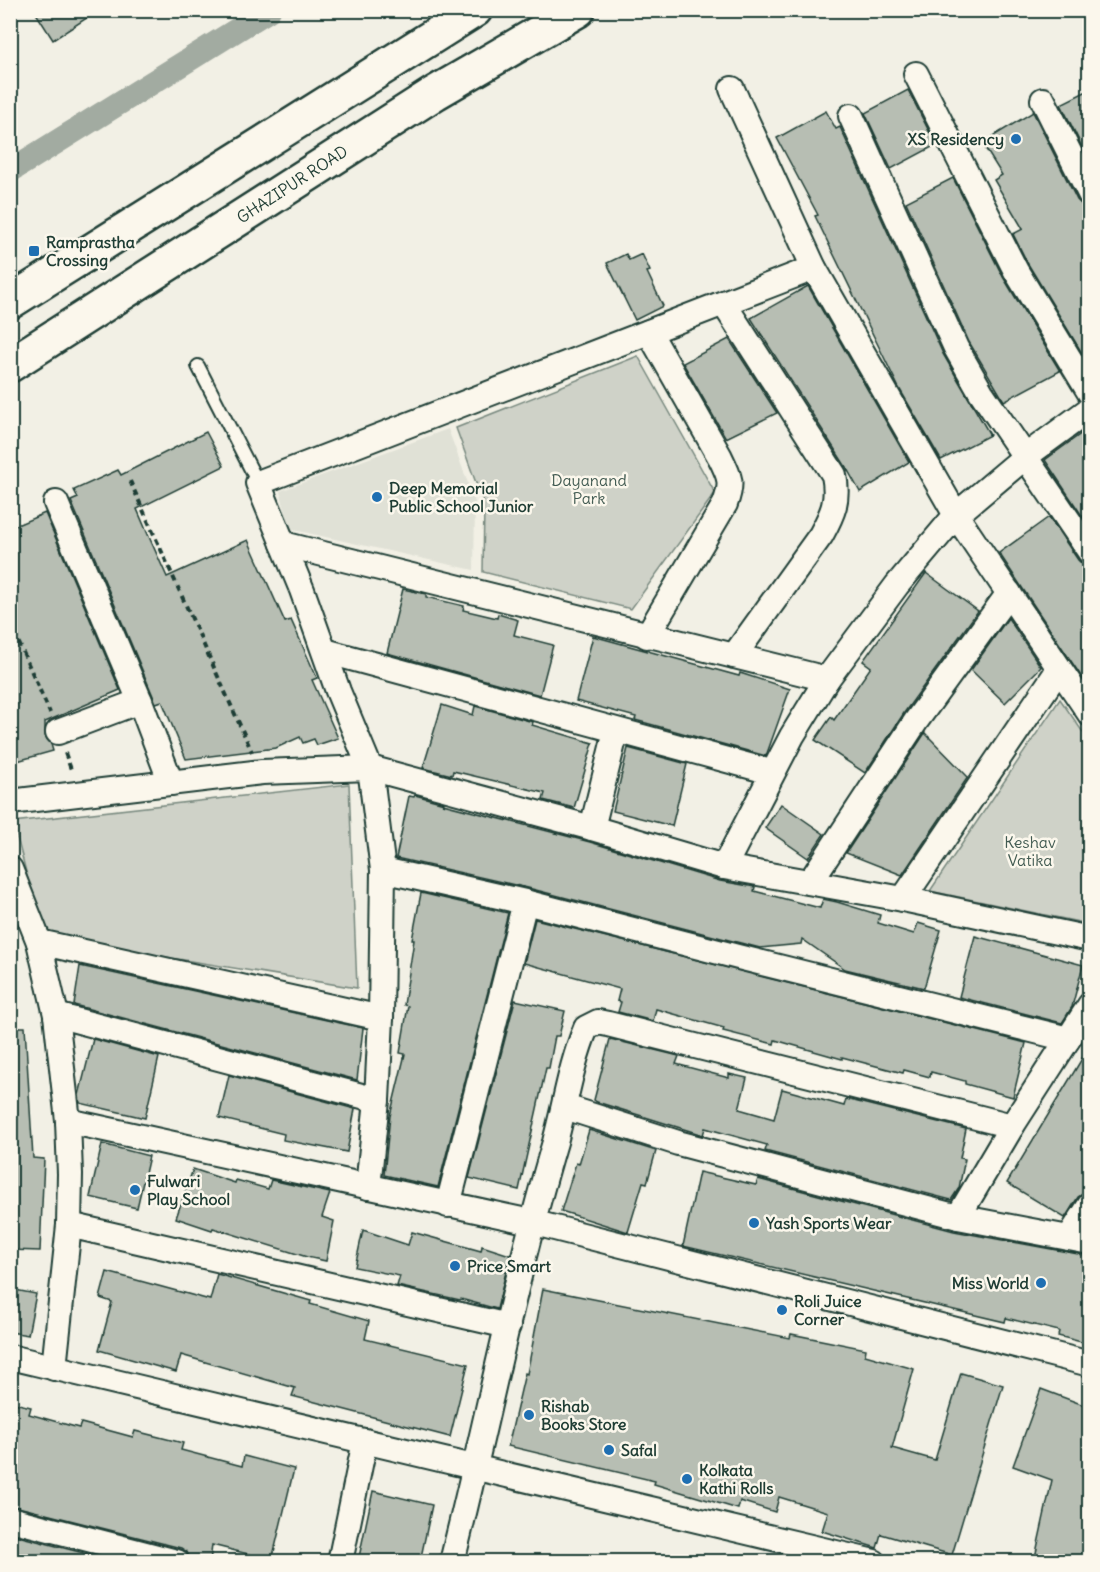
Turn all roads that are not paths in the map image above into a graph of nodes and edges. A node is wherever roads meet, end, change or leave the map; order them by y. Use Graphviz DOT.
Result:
graph roads {
  1 [pos="474,10"];
  2 [pos="578,10"];
  3 [pos="916,74"];
  4 [pos="732,89"];
  5 [pos="1042,100"];
  6 [pos="851,116"];
  7 [pos="1089,194"];
  8 [pos="814,268"];
  9 [pos="10,302"];
  10 [pos="724,303"];
  11 [pos="649,332"];
  12 [pos="10,365"];
  13 [pos="198,366"];
  14 [pos="1089,393"];
  15 [pos="1089,409"];
  16 [pos="1026,456"];
  17 [pos="258,483"];
  18 [pos="57,503"];
  19 [pos="956,515"];
  20 [pos="283,544"];
  21 [pos="1089,552"];
  22 [pos="1009,593"];
  23 [pos="647,636"];
  24 [pos="326,651"];
  25 [pos="734,656"];
  26 [pos="1059,669"];
  27 [pos="826,679"];
  28 [pos="140,701"];
  29 [pos="1089,714"];
  30 [pos="616,730"];
  31 [pos="58,732"];
  32 [pos="370,768"];
  33 [pos="771,772"];
  34 [pos="171,783"];
  35 [pos="10,802"];
  36 [pos="592,828"];
  37 [pos="724,867"];
  38 [pos="10,868"];
  39 [pos="383,870"];
  40 [pos="810,882"];
  41 [pos="903,899"];
  42 [pos="525,902"];
  43 [pos="1089,939"];
  44 [pos="39,942"];
  45 [pos="1089,1005"];
  46 [pos="56,1015"];
  47 [pos="381,1018"];
  48 [pos="1068,1039"];
  49 [pos="377,1100"];
  50 [pos="565,1107"];
  51 [pos="68,1121"];
  52 [pos="1012,1126"];
  53 [pos="368,1188"];
  54 [pos="448,1205"];
  55 [pos="1089,1205"];
  56 [pos="958,1217"];
  57 [pos="531,1222"];
  58 [pos="69,1225"];
  59 [pos="1079,1240"];
  60 [pos="507,1326"];
  61 [pos="10,1358"];
  62 [pos="1089,1364"];
  63 [pos="54,1368"];
  64 [pos="365,1441"];
  65 [pos="476,1467"];
  66 [pos="10,1519"];
  67 [pos="177,1562"];
  68 [pos="340,1562"];
  69 [pos="452,1562"];
  70 [pos="874,1562"];
  1 -- 9 [label="main road"];
  2 -- 12 [label="main road, GHAZIPUR ROAD"];
  3 -- 14 [label="street"];
  4 -- 8 [label="street"];
  5 -- 7 [label="street"];
  6 -- 16 [label="street"];
  8 -- 10 [label="street"];
  8 -- 19 [label="street"];
  10 -- 11 [label="street"];
  10 -- 25 [label="street"];
  11 -- 17 [label="street"];
  11 -- 23 [label="street"];
  13 -- 17 [label="lane"];
  15 -- 16 [label="street"];
  16 -- 19 [label="street"];
  16 -- 21 [label="street"];
  17 -- 20 [label="street"];
  18 -- 28 [label="street"];
  19 -- 22 [label="street"];
  19 -- 27 [label="street"];
  20 -- 23 [label="street"];
  20 -- 24 [label="street"];
  22 -- 26 [label="street"];
  22 -- 40 [label="street"];
  23 -- 25 [label="street"];
  24 -- 30 [label="street"];
  24 -- 32 [label="street"];
  25 -- 27 [label="street"];
  26 -- 29 [label="street"];
  26 -- 41 [label="street"];
  27 -- 33 [label="street"];
  28 -- 31 [label="street"];
  28 -- 34 [label="street"];
  30 -- 33 [label="street"];
  30 -- 36 [label="street"];
  32 -- 34 [label="street"];
  32 -- 36 [label="street"];
  32 -- 39 [label="street"];
  33 -- 37 [label="street"];
  34 -- 35 [label="street"];
  36 -- 37 [label="street"];
  37 -- 40 [label="street"];
  38 -- 44 [label="street"];
  39 -- 42 [label="street"];
  39 -- 47 [label="street"];
  40 -- 41 [label="street"];
  41 -- 43 [label="street"];
  42 -- 48 [label="street"];
  42 -- 54 [label="street"];
  44 -- 46 [label="street"];
  44 -- 47 [label="street"];
  45 -- 48 [label="street"];
  46 -- 49 [label="street"];
  46 -- 51 [label="street"];
  47 -- 49 [label="street"];
  48 -- 52 [label="street"];
  49 -- 53 [label="street"];
  50 -- 52 [label="street"];
  50 -- 56 [label="street"];
  50 -- 57 [label="street"];
  51 -- 53 [label="street"];
  51 -- 58 [label="street"];
  52 -- 56 [label="street"];
  53 -- 54 [label="street"];
  54 -- 57 [label="street"];
  55 -- 59 [label="street"];
  56 -- 59 [label="street"];
  57 -- 60 [label="street"];
  57 -- 62 [label="street"];
  58 -- 60 [label="street"];
  58 -- 63 [label="street"];
  60 -- 65 [label="street"];
  61 -- 63 [label="street"];
  63 -- 64 [label="street"];
  64 -- 65 [label="street"];
  64 -- 68 [label="street"];
  65 -- 69 [label="street"];
  65 -- 70 [label="street"];
  66 -- 67 [label="street"];
}
